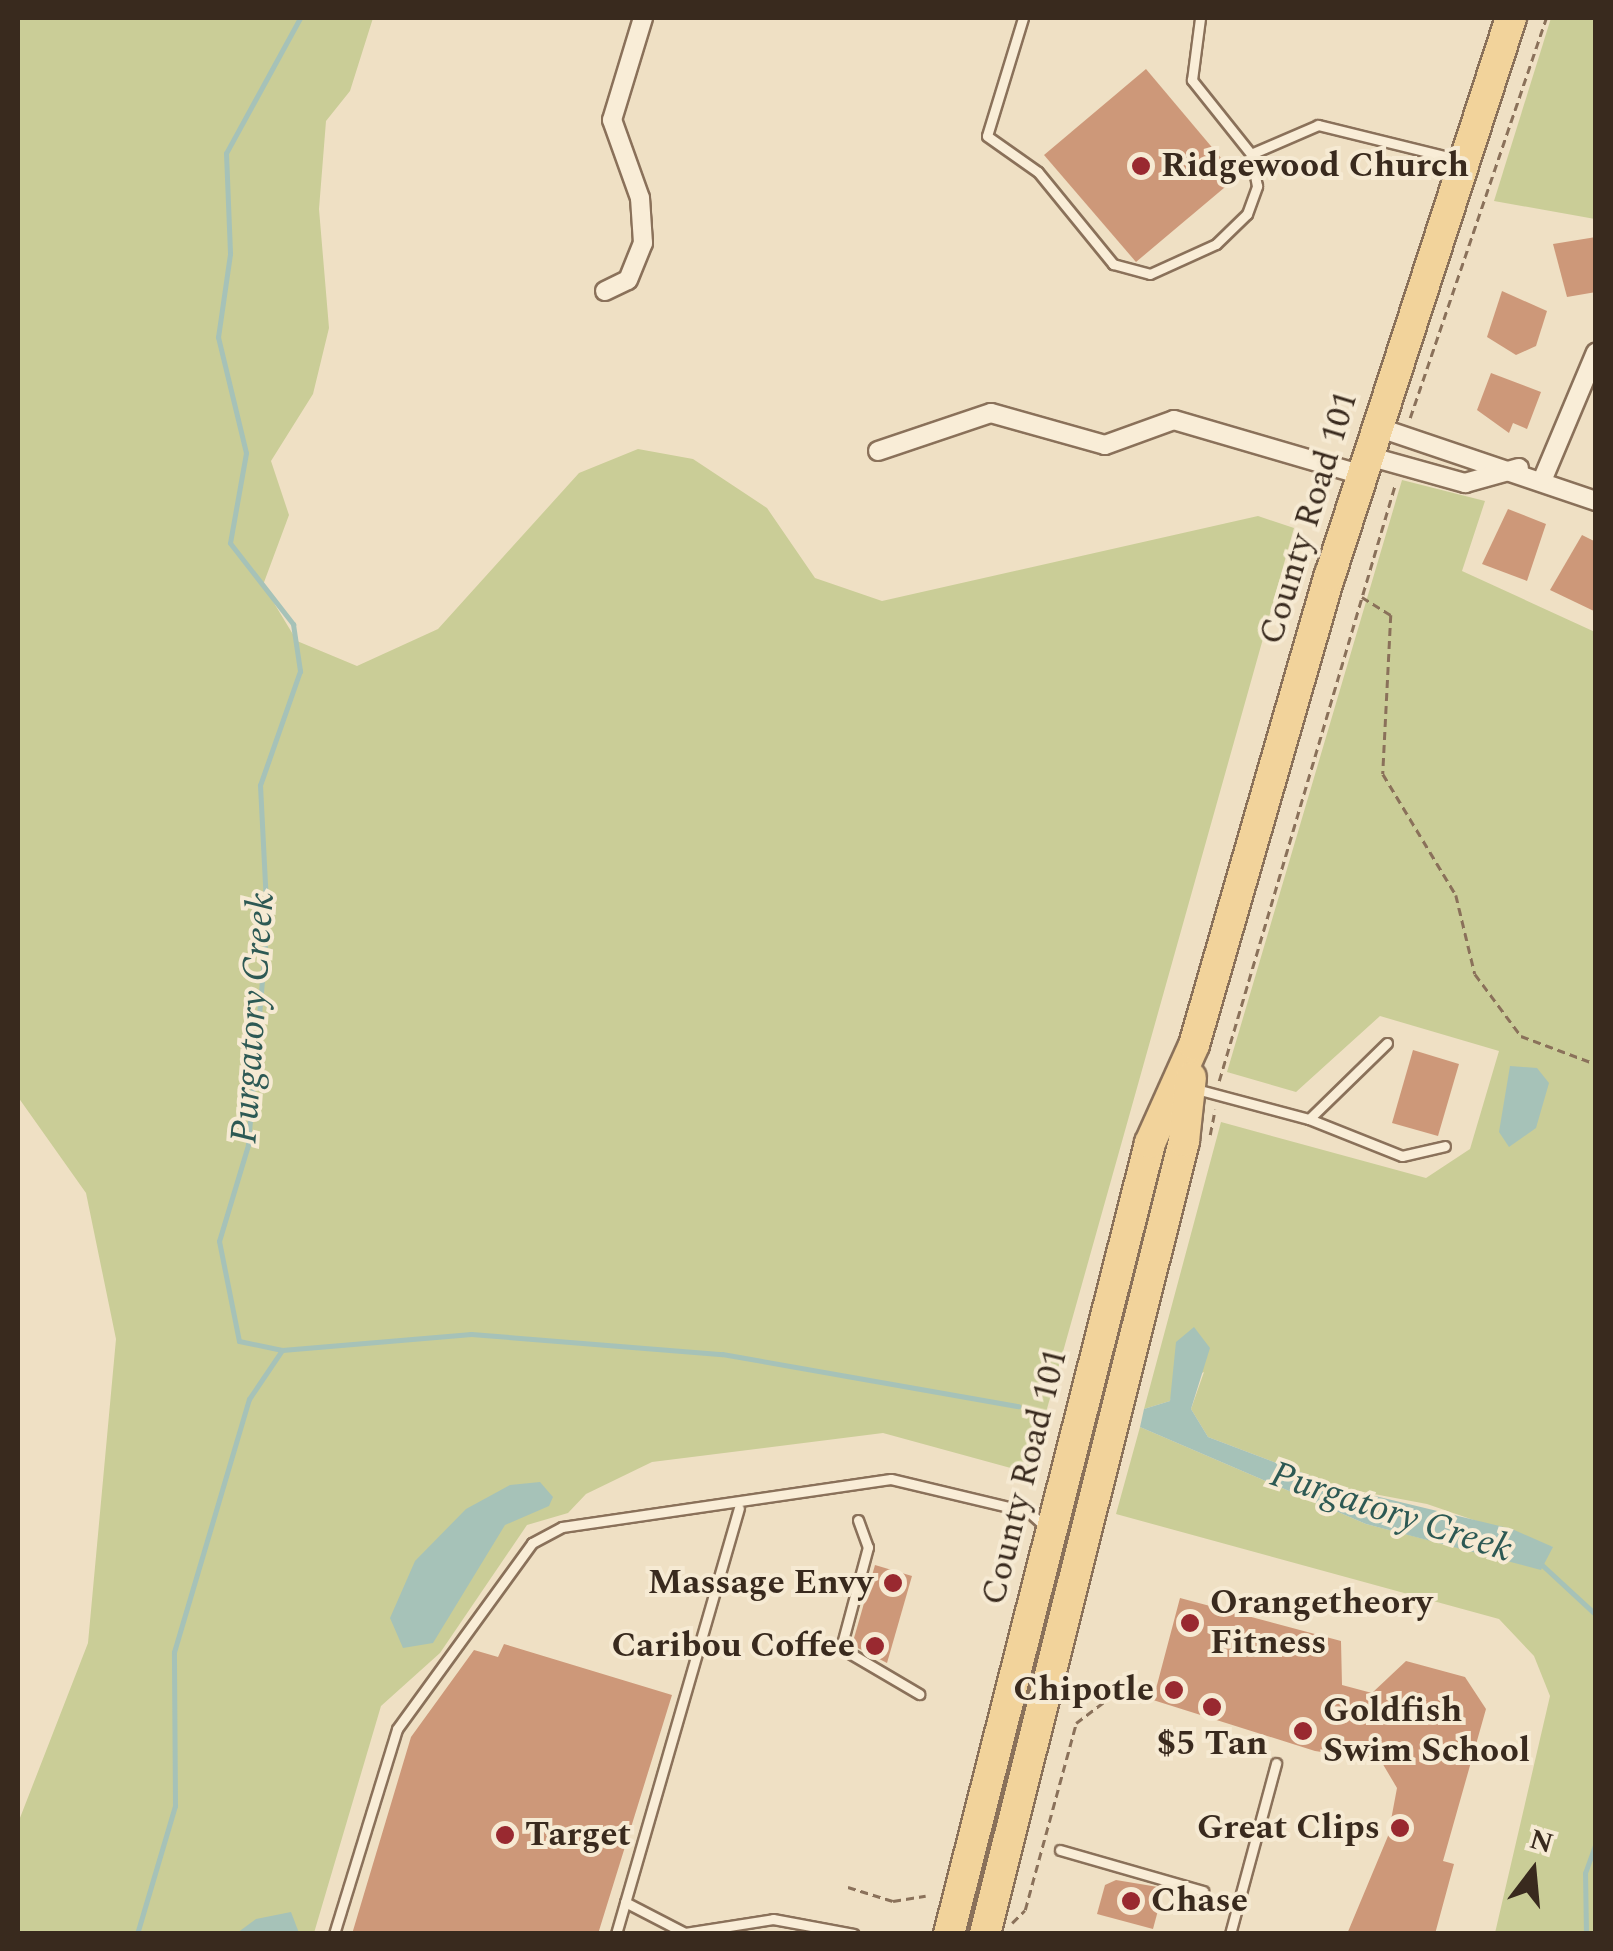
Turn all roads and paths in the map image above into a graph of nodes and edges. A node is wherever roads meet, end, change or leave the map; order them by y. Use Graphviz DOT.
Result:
graph roads {
  1 [pos="643,18"];
  2 [pos="1023,18"];
  3 [pos="1200,18"];
  4 [pos="1511,18"];
  5 [pos="1546,18"];
  6 [pos="1251,154"];
  7 [pos="1461,160"];
  8 [pos="605,291"];
  9 [pos="1596,352"];
  10 [pos="1378,448"];
  11 [pos="878,451"];
  12 [pos="1399,466"];
  13 [pos="1520,468"];
  14 [pos="1544,476"];
  15 [pos="1596,500"];
  16 [pos="1386,1044"];
  17 [pos="1596,1064"];
  18 [pos="1184,1086"];
  19 [pos="1310,1120"];
  20 [pos="1445,1146"];
  21 [pos="739,1508"];
  22 [pos="858,1520"];
  23 [pos="1049,1530"];
  24 [pos="1077,1564"];
  25 [pos="918,1694"];
  26 [pos="1105,1700"];
  27 [pos="1276,1763"];
  28 [pos="1060,1850"];
  29 [pos="848,1887"];
  30 [pos="1203,1892"];
  31 [pos="926,1896"];
  32 [pos="625,1902"];
  33 [pos="773,1918"];
  34 [pos="994,1932"];
  35 [pos="334,1934"];
  36 [pos="616,1934"];
  37 [pos="772,1934"];
  38 [pos="854,1934"];
  39 [pos="948,1934"];
  40 [pos="1230,1934"];
  1 -- 8 [label="street"];
  2 -- 6 [label="lane"];
  3 -- 6 [label="lane"];
  4 -- 7 [label="main road, County Road 101"];
  5 -- 10 [label="path"];
  6 -- 7 [label="lane"];
  7 -- 10 [label="main road, County Road 101"];
  9 -- 14 [label="street"];
  10 -- 11 [label="street"];
  10 -- 12 [label="street"];
  10 -- 13 [label="street"];
  10 -- 18 [label="main road, County Road 101"];
  12 -- 13 [label="street"];
  12 -- 17 [label="path"];
  13 -- 14 [label="street"];
  14 -- 15 [label="street"];
  16 -- 19 [label="lane"];
  18 -- 19 [label="lane"];
  18 -- 23 [label="main road, County Road 101"];
  18 -- 24 [label="main road, County Road 101"];
  19 -- 20 [label="lane"];
  21 -- 23 [label="lane"];
  21 -- 32 [label="lane"];
  21 -- 35 [label="lane"];
  22 -- 25 [label="lane"];
  23 -- 24 [label="lane"];
  23 -- 39 [label="main road, County Road 101"];
  24 -- 34 [label="main road, County Road 101"];
  26 -- 34 [label="path"];
  27 -- 40 [label="lane"];
  28 -- 30 [label="lane"];
  29 -- 31 [label="path"];
  32 -- 33 [label="lane"];
  32 -- 36 [label="lane"];
  33 -- 37 [label="lane"];
  33 -- 38 [label="lane"];
}
